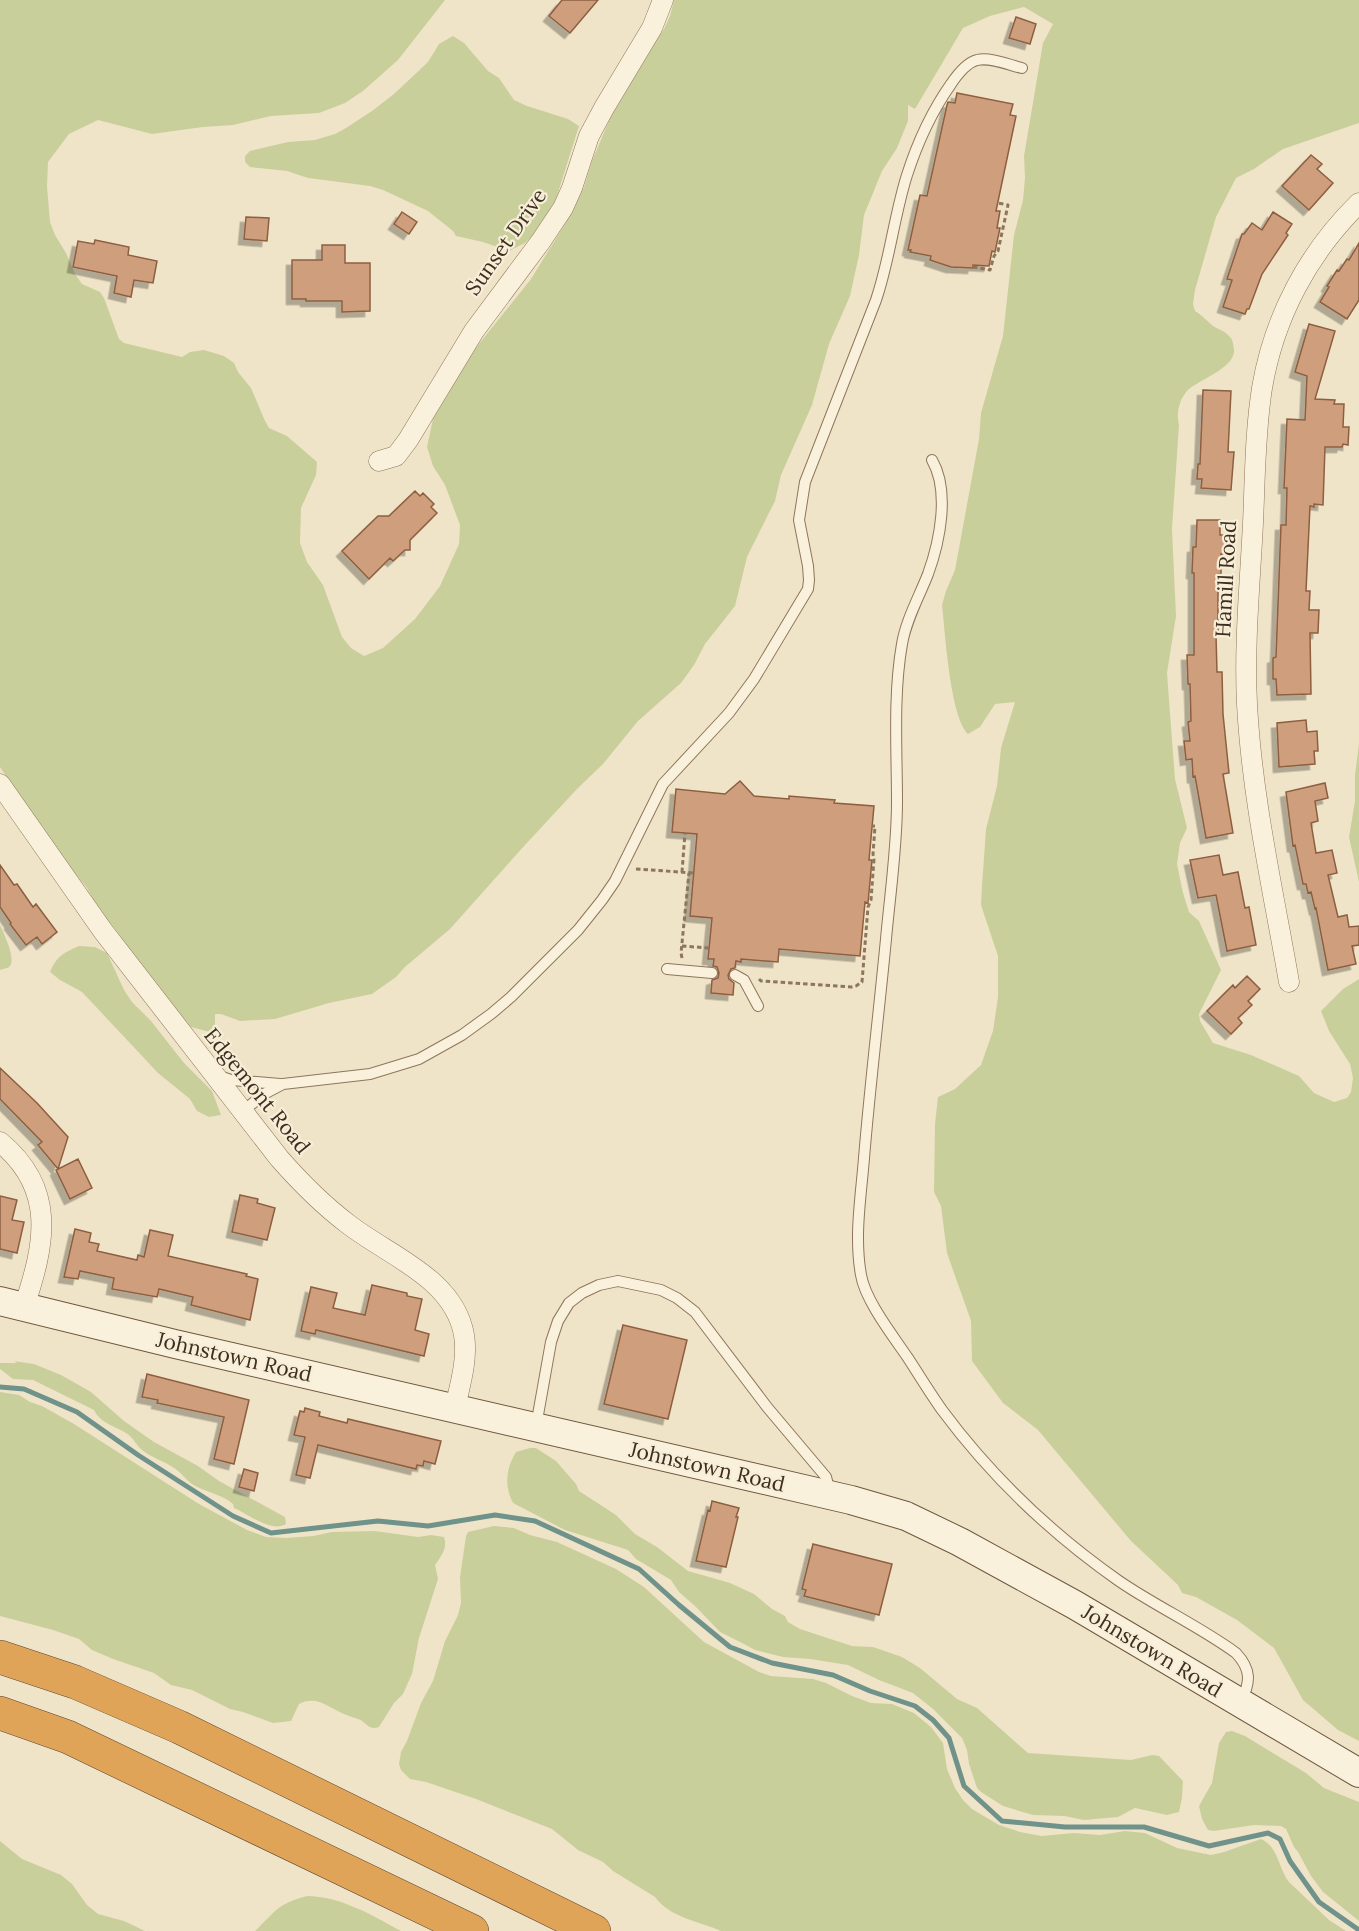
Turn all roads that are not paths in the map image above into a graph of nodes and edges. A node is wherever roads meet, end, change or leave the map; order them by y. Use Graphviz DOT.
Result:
graph roads {
  1 [pos="663,0"];
  2 [pos="1022,68"];
  3 [pos="1359,203"];
  4 [pos="932,460"];
  5 [pos="379,461"];
  6 [pos="0,784"];
  7 [pos="667,969"];
  8 [pos="712,973"];
  9 [pos="735,975"];
  10 [pos="1289,982"];
  11 [pos="758,1006"];
  12 [pos="212,1073"];
  13 [pos="284,1084"];
  14 [pos="242,1112"];
  15 [pos="0,1142"];
  16 [pos="12,1304"];
  17 [pos="455,1408"];
  18 [pos="536,1427"];
  19 [pos="830,1496"];
  20 [pos="0,1657"];
  21 [pos="1240,1703"];
  22 [pos="0,1713"];
  23 [pos="1359,1773"];
  24 [pos="472,1931"];
  25 [pos="594,1931"];
  1 -- 5 [label="street, Sunset Drive"];
  2 -- 13 [label="lane"];
  3 -- 10 [label="street, Hamill Road"];
  4 -- 21 [label="lane"];
  6 -- 12 [label="street, Edgemont Road"];
  7 -- 8 [label="lane"];
  9 -- 11 [label="lane"];
  12 -- 13 [label="lane"];
  12 -- 14 [label="street, Edgemont Road"];
  13 -- 14 [label="lane"];
  14 -- 17 [label="street, Edgemont Road"];
  15 -- 16 [label="street"];
  16 -- 17 [label="street, Johnstown Road"];
  17 -- 18 [label="street, Johnstown Road"];
  18 -- 19 [label="street, Johnstown Road"];
  18 -- 19 [label="lane"];
  19 -- 21 [label="street, Johnstown Road"];
  20 -- 25 [label="highway"];
  21 -- 23 [label="street, Johnstown Road"];
  22 -- 24 [label="highway"];
}
